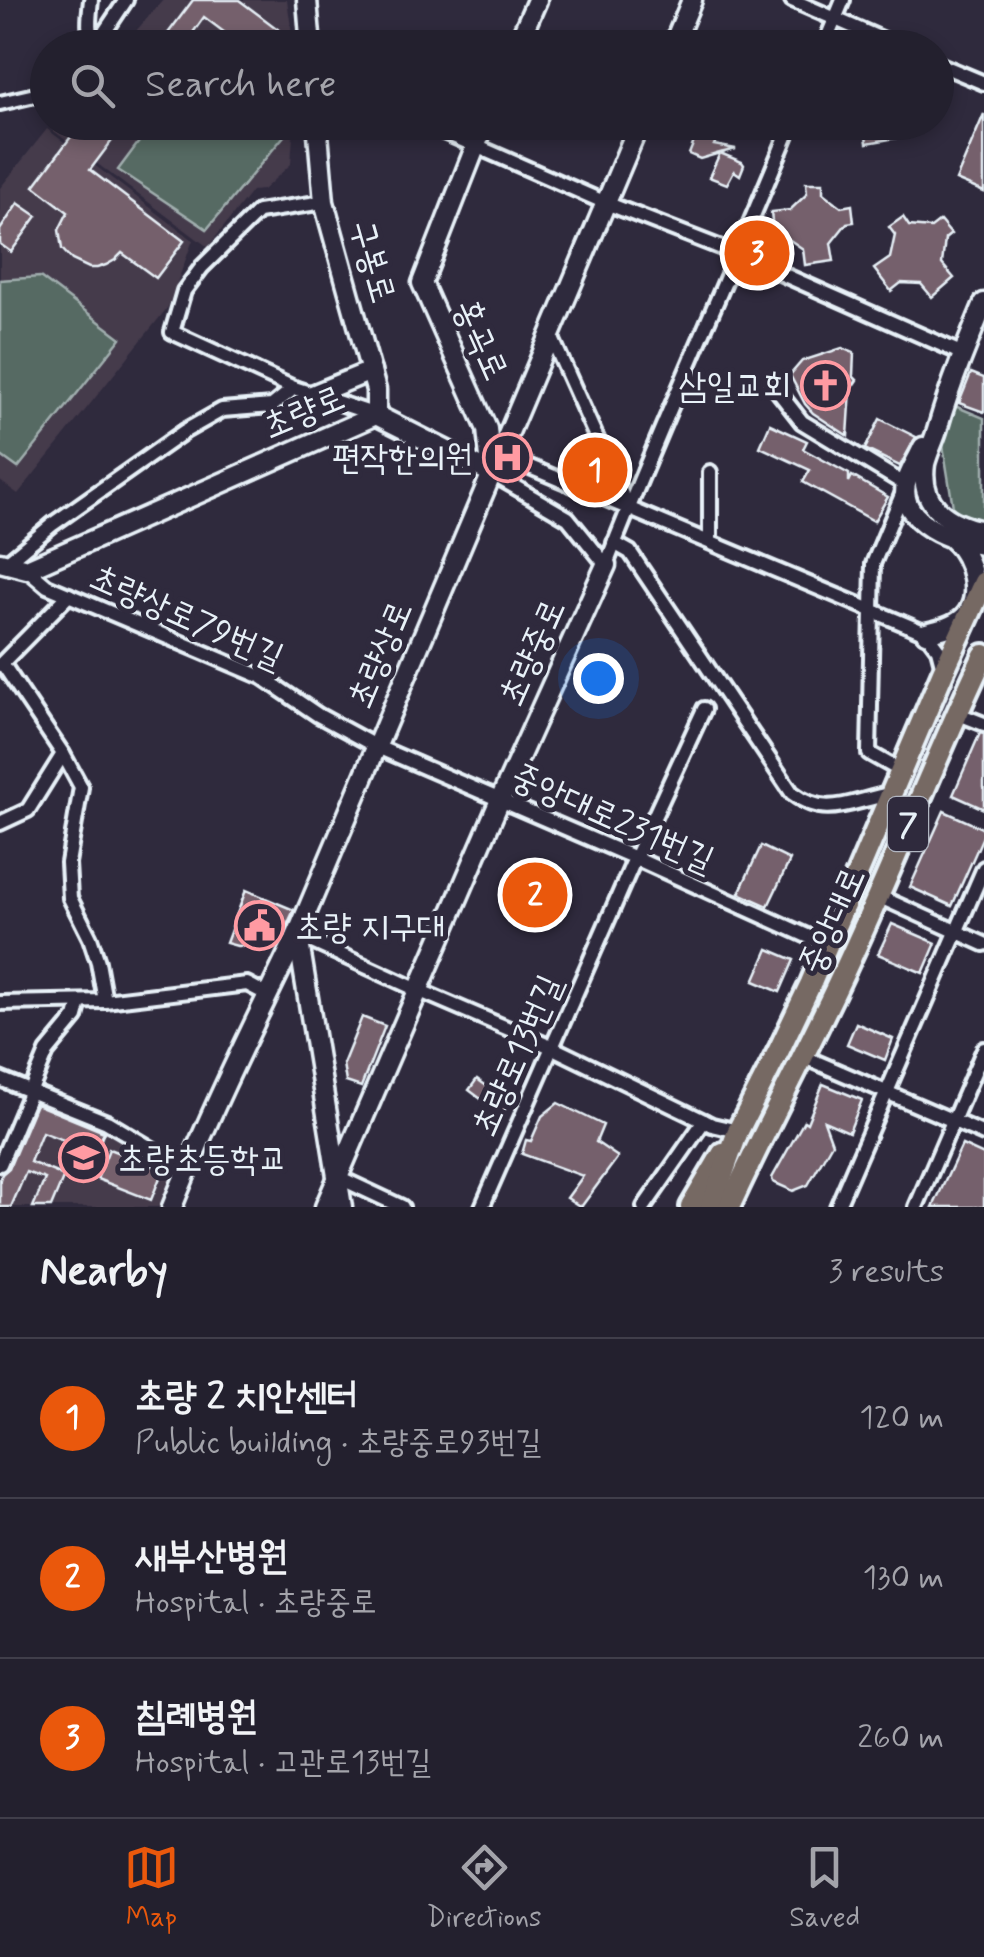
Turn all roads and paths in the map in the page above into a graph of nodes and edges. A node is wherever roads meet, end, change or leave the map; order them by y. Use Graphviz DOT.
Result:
graph roads {
  1 [pos="91,0"];
  2 [pos="126,0"];
  3 [pos="307,0"];
  4 [pos="536,0"];
  5 [pos="692,0"];
  6 [pos="792,0"];
  7 [pos="843,0"];
  8 [pos="835,18"];
  9 [pos="89,30"];
  10 [pos="106,30"];
  11 [pos="310,30"];
  12 [pos="524,30"];
  13 [pos="680,30"];
  14 [pos="830,30"];
  15 [pos="862,30"];
  16 [pos="954,70"];
  17 [pos="984,83"];
  18 [pos="30,96"];
  19 [pos="0,103"];
  20 [pos="319,140"];
  21 [pos="459,140"];
  22 [pos="477,140"];
  23 [pos="632,140"];
  24 [pos="785,140"];
  25 [pos="474,147"];
  26 [pos="324,202"];
  27 [pos="606,202"];
  28 [pos="737,254"];
  29 [pos="984,303"];
  30 [pos="550,334"];
  31 [pos="963,354"];
  32 [pos="371,371"];
  33 [pos="773,385"];
  34 [pos="303,392"];
  35 [pos="942,412"];
  36 [pos="376,415"];
  37 [pos="499,454"];
  38 [pos="710,472"];
  39 [pos="492,473"];
  40 [pos="906,485"];
  41 [pos="628,508"];
  42 [pos="984,530"];
  43 [pos="949,536"];
  44 [pos="710,542"];
  45 [pos="614,543"];
  46 [pos="984,545"];
  47 [pos="3,563"];
  48 [pos="606,565"];
  49 [pos="27,569"];
  50 [pos="984,582"];
  51 [pos="69,595"];
  52 [pos="872,609"];
  53 [pos="971,609"];
  54 [pos="926,633"];
  55 [pos="984,655"];
  56 [pos="1,664"];
  57 [pos="943,672"];
  58 [pos="704,709"];
  59 [pos="956,713"];
  60 [pos="984,724"];
  61 [pos="375,746"];
  62 [pos="63,754"];
  63 [pos="901,771"];
  64 [pos="891,794"];
  65 [pos="500,800"];
  66 [pos="0,823"];
  67 [pos="636,858"];
  68 [pos="984,868"];
  69 [pos="878,896"];
  70 [pos="956,932"];
  71 [pos="297,934"];
  72 [pos="984,944"];
  73 [pos="827,945"];
  74 [pos="418,990"];
  75 [pos="266,994"];
  76 [pos="105,1000"];
  77 [pos="80,1002"];
  78 [pos="0,1003"];
  79 [pos="552,1047"];
  80 [pos="984,1049"];
  81 [pos="802,1056"];
  82 [pos="0,1079"];
  83 [pos="29,1092"];
  84 [pos="888,1092"];
  85 [pos="704,1120"];
  86 [pos="952,1120"];
  87 [pos="738,1131"];
  88 [pos="984,1134"];
  89 [pos="0,1164"];
  90 [pos="188,1168"];
  91 [pos="338,1177"];
  92 [pos="172,1207"];
  93 [pos="325,1207"];
  94 [pos="342,1207"];
  95 [pos="402,1207"];
  96 [pos="482,1207"];
  97 [pos="644,1207"];
  98 [pos="691,1207"];
  99 [pos="711,1207"];
  100 [pos="729,1207"];
  101 [pos="837,1207"];
  102 [pos="916,1207"];
  1 -- 9 [label="street"];
  2 -- 10 [label="street"];
  3 -- 11 [label="street"];
  4 -- 12 [label="street"];
  5 -- 13 [label="street"];
  6 -- 8 [label="street"];
  7 -- 8 [label="street"];
  8 -- 14 [label="street"];
  8 -- 15 [label="street"];
  16 -- 17 [label="street"];
  18 -- 19 [label="street"];
  20 -- 26 [label="street, 구봉로"];
  21 -- 25 [label="street"];
  22 -- 25 [label="street, 홍곡로"];
  23 -- 27 [label="street, 초량상로"];
  24 -- 28 [label="street, 초량중로"];
  25 -- 27 [label="street"];
  25 -- 39 [label="street, 홍곡로"];
  26 -- 32 [label="street, 구봉로"];
  26 -- 34 [label="street"];
  27 -- 28 [label="street"];
  27 -- 30 [label="street, 초량상로"];
  28 -- 31 [label="street"];
  28 -- 41 [label="street, 초량중로"];
  29 -- 31 [label="street"];
  30 -- 37 [label="street, 초량상로"];
  30 -- 41 [label="street"];
  31 -- 35 [label="street"];
  32 -- 34 [label="street"];
  32 -- 36 [label="street, 구봉로"];
  33 -- 40 [label="street"];
  34 -- 36 [label="street"];
  34 -- 47 [label="street"];
  35 -- 40 [label="street"];
  35 -- 42 [label="street"];
  36 -- 39 [label="street, 초량로"];
  36 -- 49 [label="street, 초량로"];
  37 -- 39 [label="street, 초량상로"];
  37 -- 41 [label="street"];
  38 -- 44 [label="street"];
  39 -- 48 [label="street, 초량로"];
  39 -- 61 [label="street, 초량상로"];
  40 -- 43 [label="street"];
  40 -- 52 [label="street"];
  41 -- 44 [label="street"];
  41 -- 45 [label="street, 초량중로"];
  43 -- 46 [label="street"];
  43 -- 53 [label="street"];
  44 -- 52 [label="street"];
  45 -- 48 [label="street, 초량중로"];
  45 -- 64 [label="street"];
  47 -- 49 [label="street"];
  48 -- 65 [label="street, 초량중로"];
  49 -- 51 [label="street, 초량상로79번길"];
  50 -- 53 [label="main road, 중앙대로 / 7"];
  51 -- 56 [label="street"];
  51 -- 61 [label="street, 초량상로79번길"];
  52 -- 54 [label="street"];
  52 -- 63 [label="street"];
  53 -- 54 [label="street"];
  53 -- 57 [label="main road, 중앙대로 / 7"];
  54 -- 57 [label="street"];
  55 -- 59 [label="main road, 중앙대로 / 7"];
  56 -- 62 [label="street"];
  57 -- 63 [label="main road, 중앙대로 / 7"];
  58 -- 67 [label="street, 초량로13번길"];
  59 -- 60 [label="street"];
  59 -- 69 [label="main road, 중앙대로 / 7"];
  61 -- 65 [label="street, 중앙대로231번길"];
  61 -- 71 [label="street, 초량상로"];
  62 -- 66 [label="street"];
  62 -- 76 [label="street"];
  63 -- 64 [label="main road, 중앙대로 / 7"];
  64 -- 73 [label="main road, 중앙대로 / 7"];
  65 -- 67 [label="street, 중앙대로231번길"];
  65 -- 74 [label="street, 초량중로"];
  67 -- 73 [label="street, 중앙대로231번길"];
  67 -- 79 [label="street, 초량로13번길"];
  68 -- 70 [label="street"];
  69 -- 70 [label="street"];
  69 -- 81 [label="main road, 중앙대로 / 7"];
  70 -- 72 [label="street"];
  70 -- 84 [label="street"];
  71 -- 74 [label="street"];
  71 -- 75 [label="street, 초량상로"];
  71 -- 91 [label="street"];
  73 -- 87 [label="main road, 중앙대로 / 7"];
  74 -- 79 [label="street"];
  74 -- 91 [label="street, 초량중로"];
  75 -- 76 [label="street"];
  75 -- 90 [label="street, 초량상로"];
  76 -- 77 [label="street"];
  77 -- 78 [label="street"];
  77 -- 83 [label="street"];
  79 -- 85 [label="street"];
  79 -- 96 [label="street, 초량로13번길"];
  80 -- 86 [label="street"];
  81 -- 84 [label="street"];
  81 -- 100 [label="main road, 중앙대로 / 7"];
  82 -- 83 [label="street"];
  83 -- 89 [label="street"];
  83 -- 90 [label="street"];
  84 -- 86 [label="street"];
  84 -- 101 [label="street"];
  85 -- 87 [label="street"];
  85 -- 97 [label="street"];
  86 -- 88 [label="street"];
  86 -- 102 [label="street"];
  87 -- 98 [label="main road, 중앙대로 / 7"];
  87 -- 99 [label="main road, 중앙대로 / 7"];
  90 -- 92 [label="street, 초량상로"];
  91 -- 93 [label="street, 초량중로"];
  91 -- 94 [label="street"];
  91 -- 95 [label="street"];
}
